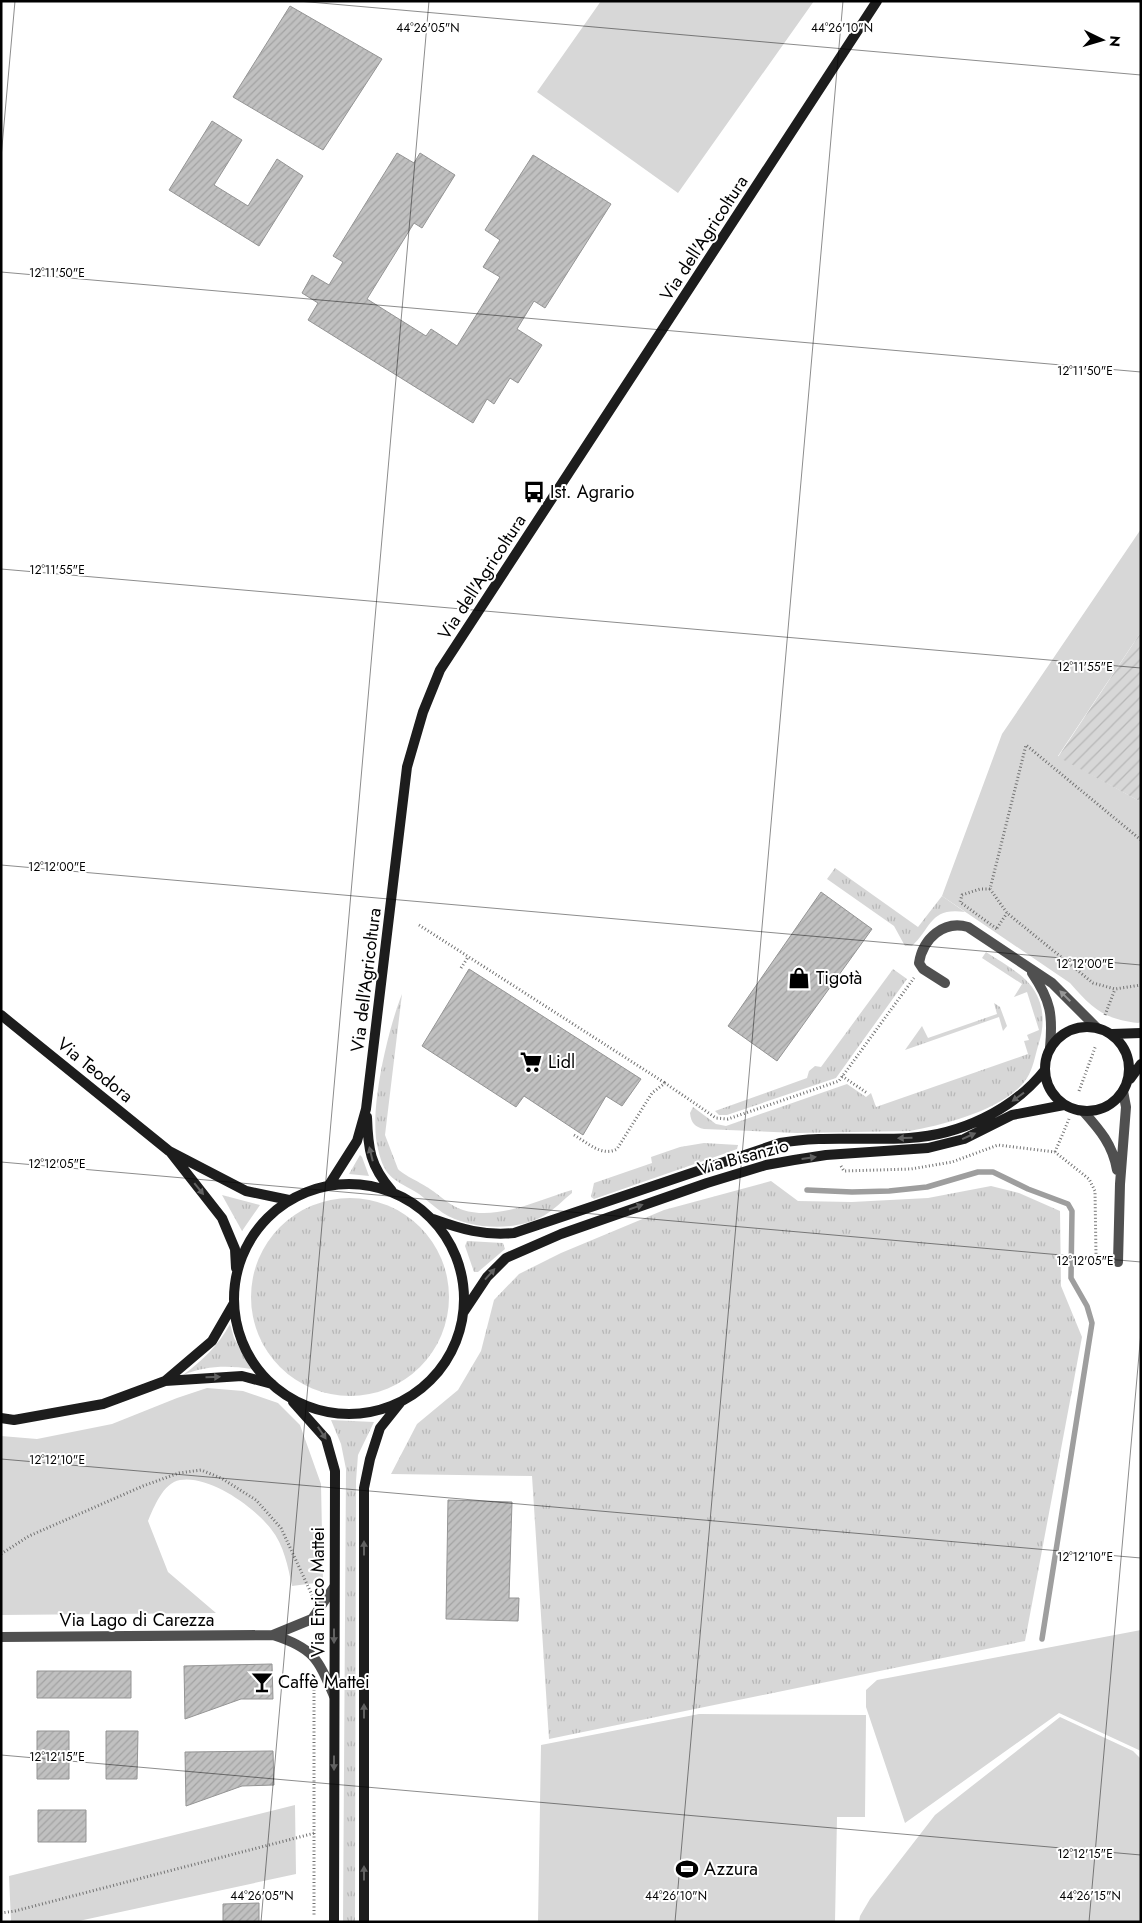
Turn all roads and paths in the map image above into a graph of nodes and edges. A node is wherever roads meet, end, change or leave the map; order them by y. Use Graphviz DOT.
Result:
graph roads {
  1 [pos="877,1"];
  2 [pos="1141,840"];
  3 [pos="990,889"];
  4 [pos="1007,913"];
  5 [pos="419,925"];
  6 [pos="997,928"];
  7 [pos="989,942"];
  8 [pos="468,957"];
  9 [pos="461,968"];
  10 [pos="1030,970"];
  11 [pos="914,978"];
  12 [pos="945,983"];
  13 [pos="1141,984"];
  14 [pos="1115,989"];
  15 [pos="1,1015"];
  16 [pos="1105,1016"];
  17 [pos="1096,1027"];
  18 [pos="1141,1033"];
  19 [pos="1112,1034"];
  20 [pos="1096,1046"];
  21 [pos="1050,1048"];
  22 [pos="1141,1064"];
  23 [pos="1044,1071"];
  24 [pos="842,1076"];
  25 [pos="665,1083"];
  26 [pos="1125,1088"];
  27 [pos="1080,1091"];
  28 [pos="867,1093"];
  29 [pos="1064,1105"];
  30 [pos="366,1109"];
  31 [pos="1083,1111"];
  32 [pos="1069,1119"];
  33 [pos="574,1135"];
  34 [pos="169,1151"];
  35 [pos="1055,1152"];
  36 [pos="841,1166"];
  37 [pos="1120,1184"];
  38 [pos="329,1185"];
  39 [pos="394,1193"];
  40 [pos="290,1200"];
  41 [pos="432,1218"];
  42 [pos="1096,1256"];
  43 [pos="1118,1262"];
  44 [pos="236,1278"];
  45 [pos="234,1303"];
  46 [pos="462,1314"];
  47 [pos="165,1381"];
  48 [pos="272,1384"];
  49 [pos="289,1398"];
  50 [pos="400,1403"];
  51 [pos="1,1418"];
  52 [pos="1,1554"];
  53 [pos="334,1587"];
  54 [pos="313,1598"];
  55 [pos="274,1635"];
  56 [pos="1,1636"];
  57 [pos="314,1680"];
  58 [pos="334,1696"];
  59 [pos="315,1833"];
  60 [pos="1,1913"];
  61 [pos="314,1916"];
  62 [pos="334,1922"];
  63 [pos="364,1922"];
  1 -- 30 [label="main road, Via dell'Agricoltura"];
  2 -- 3 [label="path"];
  3 -- 4 [label="path"];
  3 -- 6 [label="path"];
  4 -- 6 [label="path"];
  4 -- 14 [label="path"];
  5 -- 8 [label="path"];
  6 -- 7 [label="path"];
  7 -- 10 [label="street"];
  7 -- 12 [label="street"];
  8 -- 9 [label="path"];
  8 -- 25 [label="path"];
  17 -- 10 [label="street, one-way"];
  10 -- 21 [label="street"];
  11 -- 24 [label="path"];
  13 -- 14 [label="path"];
  14 -- 16 [label="path"];
  15 -- 34 [label="main road, Via Teodora"];
  17 -- 19 [label="main road"];
  17 -- 21 [label="main road"];
  18 -- 19 [label="main road"];
  19 -- 26 [label="main road"];
  20 -- 27 [label="path"];
  21 -- 23 [label="main road"];
  22 -- 26 [label="main road"];
  23 -- 29 [label="main road"];
  23 -- 41 [label="main road, Via Bisanzio, one-way"];
  24 -- 25 [label="path"];
  24 -- 28 [label="path"];
  25 -- 33 [label="path"];
  26 -- 31 [label="main road"];
  26 -- 37 [label="street"];
  29 -- 31 [label="main road"];
  46 -- 29 [label="main road, Via Bisanzio, one-way"];
  30 -- 38 [label="main road, Via dell'Agricoltura"];
  39 -- 30 [label="main road, Via dell'Agricoltura, one-way"];
  31 -- 37 [label="street"];
  32 -- 35 [label="path"];
  34 -- 40 [label="main road, Via Teodora"];
  34 -- 44 [label="main road, Via Teodora, one-way"];
  35 -- 36 [label="path"];
  35 -- 42 [label="path"];
  37 -- 43 [label="street"];
  38 -- 39 [label="main road"];
  38 -- 40 [label="main road"];
  39 -- 41 [label="main road"];
  40 -- 44 [label="main road"];
  41 -- 46 [label="main road"];
  44 -- 45 [label="main road"];
  45 -- 47 [label="main road"];
  45 -- 48 [label="main road"];
  46 -- 50 [label="main road"];
  47 -- 48 [label="main road, one-way"];
  47 -- 51 [label="main road"];
  48 -- 49 [label="main road"];
  49 -- 50 [label="main road"];
  49 -- 53 [label="main road, Via Enrico Mattei, one-way"];
  63 -- 50 [label="main road, one-way"];
  52 -- 54 [label="path"];
  53 -- 55 [label="street, Via Lago di Carezza"];
  53 -- 58 [label="main road, Via Enrico Mattei, one-way"];
  55 -- 56 [label="street, Via Lago di Carezza"];
  55 -- 58 [label="street, Via Lago di Carezza"];
  57 -- 59 [label="path"];
  58 -- 62 [label="main road, Via Enrico Mattei, one-way"];
  59 -- 60 [label="path"];
  59 -- 61 [label="path"];
}
